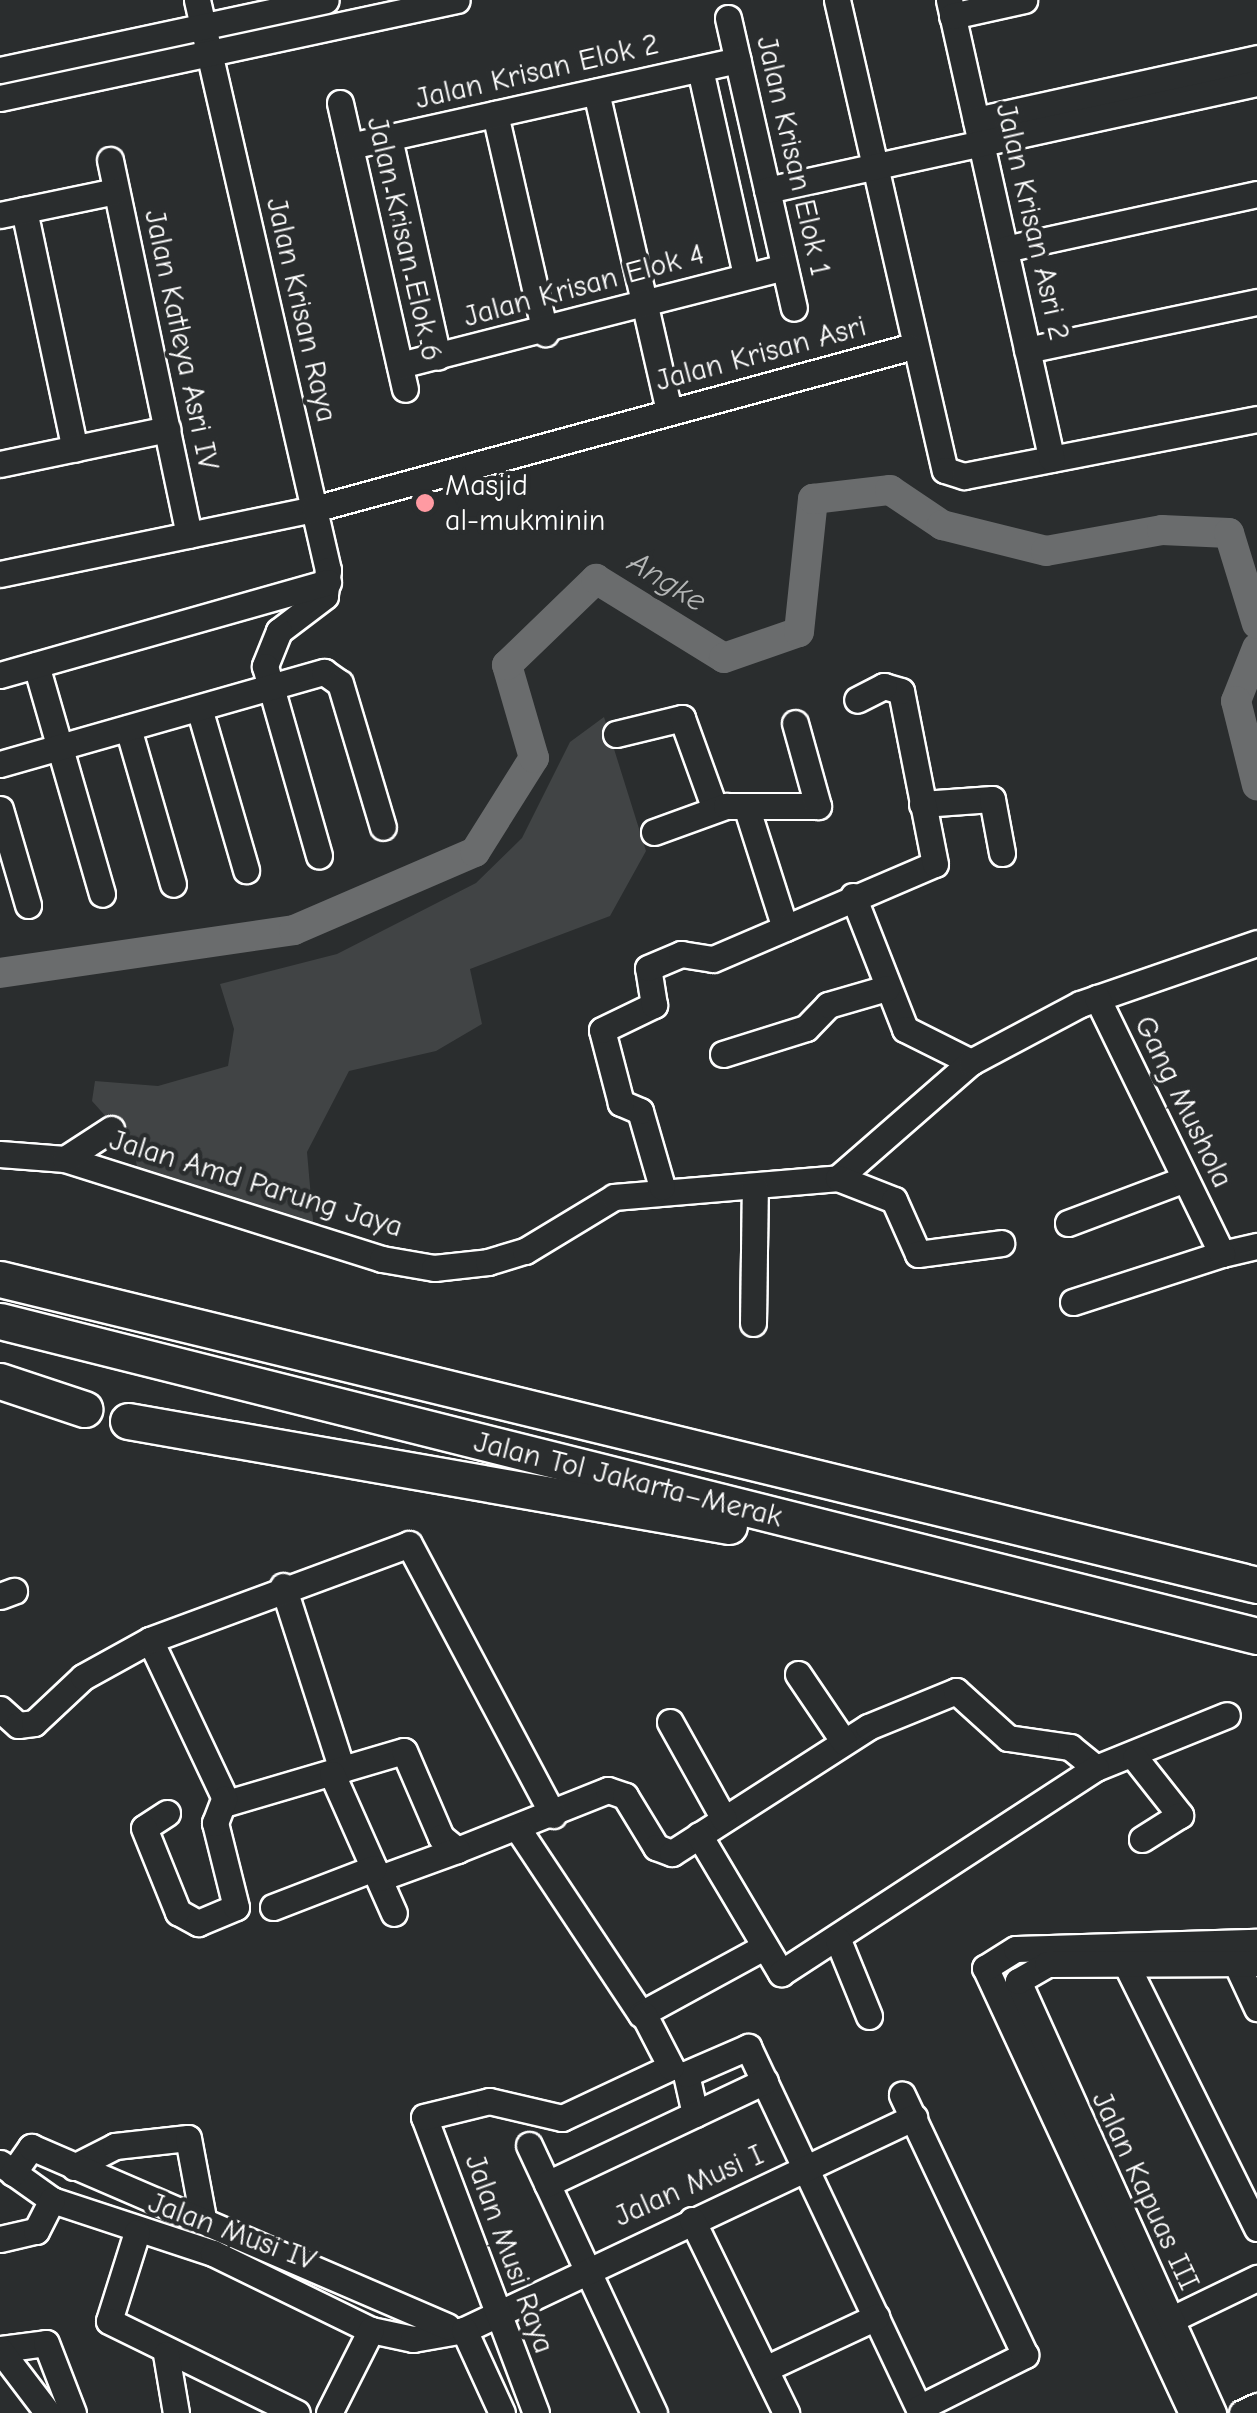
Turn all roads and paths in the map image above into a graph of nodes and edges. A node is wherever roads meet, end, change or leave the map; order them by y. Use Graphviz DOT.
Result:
graph roads {
  1 [pos="197,0"];
  2 [pos="326,0"];
  3 [pos="457,0"];
  4 [pos="838,0"];
  5 [pos="1024,0"];
  6 [pos="950,8"];
  7 [pos="728,18"];
  8 [pos="203,26"];
  9 [pos="209,53"];
  10 [pos="1257,58"];
  11 [pos="738,60"];
  12 [pos="700,68"];
  13 [pos="0,70"];
  14 [pos="1257,82"];
  15 [pos="596,92"];
  16 [pos="0,98"];
  17 [pos="340,103"];
  18 [pos="495,114"];
  19 [pos="978,132"];
  20 [pos="389,138"];
  21 [pos="350,146"];
  22 [pos="110,160"];
  23 [pos="872,167"];
  24 [pos="767,190"];
  25 [pos="116,191"];
  26 [pos="1257,194"];
  27 [pos="12,212"];
  28 [pos="1004,249"];
  29 [pos="784,267"];
  30 [pos="746,275"];
  31 [pos="1257,302"];
  32 [pos="646,308"];
  33 [pos="794,308"];
  34 [pos="544,333"];
  35 [pos="910,347"];
  36 [pos="1027,350"];
  37 [pos="438,357"];
  38 [pos="402,377"];
  39 [pos="669,412"];
  40 [pos="1257,420"];
  41 [pos="167,430"];
  42 [pos="75,448"];
  43 [pos="1052,459"];
  44 [pos="0,464"];
  45 [pos="314,509"];
  46 [pos="190,535"];
  47 [pos="0,574"];
  48 [pos="328,582"];
  49 [pos="36,665"];
  50 [pos="0,675"];
  51 [pos="271,688"];
  52 [pos="857,700"];
  53 [pos="199,708"];
  54 [pos="795,723"];
  55 [pos="128,728"];
  56 [pos="616,734"];
  57 [pos="60,747"];
  58 [pos="0,764"];
  59 [pos="922,804"];
  60 [pos="0,809"];
  61 [pos="746,809"];
  62 [pos="715,810"];
  63 [pos="382,827"];
  64 [pos="654,832"];
  65 [pos="1002,853"];
  66 [pos="319,855"];
  67 [pos="246,870"];
  68 [pos="172,884"];
  69 [pos="102,894"];
  70 [pos="852,896"];
  71 [pos="28,905"];
  72 [pos="785,928"];
  73 [pos="1257,943"];
  74 [pos="887,988"];
  75 [pos="1097,998"];
  76 [pos="723,1054"];
  77 [pos="971,1062"];
  78 [pos="111,1129"];
  79 [pos="0,1154"];
  80 [pos="66,1160"];
  81 [pos="838,1178"];
  82 [pos="1180,1181"];
  83 [pos="755,1187"];
  84 [pos="662,1188"];
  85 [pos="1068,1222"];
  86 [pos="1001,1243"];
  87 [pos="1257,1246"];
  88 [pos="1222,1254"];
  89 [pos="0,1279"];
  90 [pos="1074,1302"];
  91 [pos="0,1321"];
  92 [pos="753,1323"];
  93 [pos="0,1380"];
  94 [pos="84,1409"];
  95 [pos="128,1421"];
  96 [pos="835,1533"];
  97 [pos="1257,1585"];
  98 [pos="283,1586"];
  99 [pos="1257,1636"];
  100 [pos="150,1640"];
  101 [pos="798,1674"];
  102 [pos="1227,1715"];
  103 [pos="2,1717"];
  104 [pos="670,1722"];
  105 [pos="844,1742"];
  106 [pos="1135,1758"];
  107 [pos="1096,1768"];
  108 [pos="337,1772"];
  109 [pos="224,1799"];
  110 [pos="167,1812"];
  111 [pos="553,1815"];
  112 [pos="724,1820"];
  113 [pos="520,1832"];
  114 [pos="699,1835"];
  115 [pos="1142,1839"];
  116 [pos="458,1850"];
  117 [pos="377,1873"];
  118 [pos="274,1907"];
  119 [pos="394,1913"];
  120 [pos="838,1940"];
  121 [pos="1257,1942"];
  122 [pos="760,1949"];
  123 [pos="1121,1955"];
  124 [pos="1246,1963"];
  125 [pos="1010,2000"];
  126 [pos="1257,2008"];
  127 [pos="644,2014"];
  128 [pos="870,2016"];
  129 [pos="765,2082"];
  130 [pos="695,2114"];
  131 [pos="529,2145"];
  132 [pos="18,2160"];
  133 [pos="74,2167"];
  134 [pos="806,2169"];
  135 [pos="547,2184"];
  136 [pos="1103,2199"];
  137 [pos="52,2200"];
  138 [pos="203,2218"];
  139 [pos="692,2220"];
  140 [pos="1257,2228"];
  141 [pos="137,2232"];
  142 [pos="0,2239"];
  143 [pos="586,2268"];
  144 [pos="1257,2278"];
  145 [pos="492,2314"];
  146 [pos="876,2317"];
  147 [pos="1170,2320"];
  148 [pos="455,2328"];
  149 [pos="371,2330"];
  150 [pos="1,2350"];
  151 [pos="166,2354"];
  152 [pos="765,2368"];
  153 [pos="1257,2406"];
  154 [pos="914,2411"];
  155 [pos="48,2413"];
  156 [pos="73,2413"];
  157 [pos="176,2413"];
  158 [pos="297,2413"];
  159 [pos="329,2413"];
  160 [pos="502,2413"];
  161 [pos="536,2413"];
  162 [pos="654,2413"];
  163 [pos="786,2413"];
  164 [pos="1192,2413"];
  165 [pos="1213,2413"];
  166 [pos="1242,2413"];
  1 -- 8 [label="street, Jalan Krisan Raya"];
  2 -- 8 [label="street"];
  3 -- 9 [label="street"];
  4 -- 23 [label="street"];
  5 -- 6 [label="street"];
  6 -- 19 [label="street, Jalan Krisan Asri 2"];
  7 -- 11 [label="street, Jalan Krisan Elok 1"];
  8 -- 9 [label="street, Jalan Krisan Raya"];
  8 -- 13 [label="street"];
  9 -- 16 [label="street"];
  9 -- 45 [label="street, Jalan Krisan Raya"];
  10 -- 19 [label="street"];
  11 -- 12 [label="street, Jalan Krisan Elok 2"];
  11 -- 24 [label="street, Jalan Krisan Elok 1"];
  12 -- 15 [label="street, Jalan Krisan Elok 2"];
  12 -- 30 [label="street"];
  14 -- 19 [label="street"];
  15 -- 18 [label="street, Jalan Krisan Elok 2"];
  15 -- 32 [label="street"];
  17 -- 21 [label="street, Jalan Krisan Elok 6"];
  18 -- 20 [label="street, Jalan Krisan Elok 2"];
  18 -- 34 [label="street"];
  19 -- 23 [label="street"];
  19 -- 28 [label="street, Jalan Krisan Asri 2"];
  20 -- 21 [label="street, Jalan Krisan Elok 2"];
  20 -- 37 [label="street"];
  21 -- 38 [label="street, Jalan Krisan Elok 6"];
  22 -- 25 [label="street, Jalan Katleya Asri IV"];
  23 -- 24 [label="street"];
  23 -- 35 [label="street"];
  24 -- 29 [label="street, Jalan Krisan Elok 1"];
  25 -- 27 [label="street"];
  25 -- 41 [label="street, Jalan Katleya Asri IV"];
  26 -- 28 [label="street"];
  27 -- 42 [label="street"];
  28 -- 36 [label="street, Jalan Krisan Asri 2"];
  29 -- 30 [label="street, Jalan Krisan Elok 4"];
  29 -- 33 [label="street, Jalan Krisan Elok 1"];
  30 -- 32 [label="street, Jalan Krisan Elok 4"];
  31 -- 36 [label="street"];
  32 -- 34 [label="street, Jalan Krisan Elok 4"];
  32 -- 39 [label="street"];
  34 -- 37 [label="street, Jalan Krisan Elok 4"];
  35 -- 39 [label="street, Jalan Krisan Asri"];
  35 -- 43 [label="street, Jalan Krisan Asri"];
  36 -- 43 [label="street, Jalan Krisan Asri 2"];
  37 -- 38 [label="street, Jalan Krisan Elok 4"];
  39 -- 45 [label="street, Jalan Krisan Asri"];
  40 -- 43 [label="street, Jalan Krisan Asri"];
  41 -- 42 [label="street"];
  41 -- 46 [label="street, Jalan Katleya Asri IV"];
  42 -- 44 [label="street"];
  45 -- 46 [label="street, Jalan Krisan Asri"];
  45 -- 48 [label="street, Jalan Krisan Raya"];
  46 -- 47 [label="street, Jalan Krisan Asri"];
  48 -- 49 [label="street"];
  48 -- 51 [label="street"];
  49 -- 50 [label="street"];
  49 -- 57 [label="street"];
  51 -- 53 [label="street"];
  51 -- 63 [label="street"];
  51 -- 66 [label="street"];
  52 -- 59 [label="street"];
  53 -- 55 [label="street"];
  53 -- 67 [label="street"];
  54 -- 61 [label="street"];
  55 -- 57 [label="street"];
  55 -- 68 [label="street"];
  56 -- 62 [label="street"];
  57 -- 58 [label="street"];
  57 -- 69 [label="street"];
  59 -- 65 [label="street"];
  59 -- 70 [label="street"];
  60 -- 71 [label="street"];
  61 -- 62 [label="street"];
  61 -- 72 [label="street"];
  62 -- 64 [label="street"];
  70 -- 72 [label="street"];
  70 -- 74 [label="street"];
  72 -- 84 [label="street"];
  73 -- 75 [label="street"];
  74 -- 76 [label="street"];
  74 -- 77 [label="street"];
  75 -- 77 [label="street"];
  75 -- 82 [label="street, Gang Mushola"];
  77 -- 81 [label="street"];
  78 -- 80 [label="street"];
  79 -- 80 [label="street, Jalan Amd Parung Jaya"];
  80 -- 84 [label="street, Jalan Amd Parung Jaya"];
  81 -- 83 [label="street, Jalan Amd Parung Jaya"];
  81 -- 86 [label="street"];
  82 -- 85 [label="street"];
  82 -- 88 [label="street, Gang Mushola"];
  83 -- 84 [label="street, Jalan Amd Parung Jaya"];
  83 -- 92 [label="street"];
  87 -- 88 [label="street"];
  88 -- 90 [label="street"];
  89 -- 97 [label="highway, Jalan Tol Jakarta–Merak"];
  91 -- 96 [label="highway, Jalan Tol Jakarta–Merak"];
  93 -- 94 [label="highway"];
  95 -- 96 [label="highway"];
  96 -- 99 [label="highway, Jalan Tol Jakarta–Merak"];
  98 -- 100 [label="street"];
  98 -- 108 [label="street"];
  98 -- 111 [label="street"];
  100 -- 103 [label="street"];
  100 -- 109 [label="street"];
  101 -- 105 [label="street"];
  102 -- 106 [label="street"];
  104 -- 112 [label="street"];
  105 -- 107 [label="street"];
  105 -- 112 [label="street"];
  106 -- 107 [label="street"];
  106 -- 115 [label="street"];
  107 -- 120 [label="street"];
  108 -- 109 [label="street"];
  108 -- 116 [label="street"];
  108 -- 117 [label="street"];
  109 -- 110 [label="street"];
  111 -- 113 [label="street"];
  111 -- 114 [label="street"];
  112 -- 114 [label="street"];
  113 -- 116 [label="street"];
  113 -- 127 [label="street"];
  114 -- 122 [label="street"];
  116 -- 117 [label="street"];
  117 -- 118 [label="street"];
  117 -- 119 [label="street"];
  120 -- 122 [label="street"];
  120 -- 128 [label="street"];
  121 -- 123 [label="street"];
  122 -- 127 [label="street"];
  123 -- 124 [label="street"];
  123 -- 125 [label="street"];
  123 -- 125 [label="street, Jalan Kapuas III"];
  123 -- 140 [label="street"];
  124 -- 126 [label="street"];
  125 -- 136 [label="street, Jalan Kapuas III"];
  127 -- 145 [label="street, Jalan Musi Raya"];
  129 -- 130 [label="street"];
  129 -- 130 [label="street"];
  129 -- 134 [label="street"];
  130 -- 135 [label="street"];
  131 -- 135 [label="street"];
  132 -- 133 [label="street, Jalan Musi IV"];
  132 -- 137 [label="street, Jalan Musi IV"];
  133 -- 138 [label="street, Jalan Musi IV"];
  133 -- 138 [label="street"];
  134 -- 139 [label="street, Jalan Musi I"];
  134 -- 146 [label="street"];
  134 -- 154 [label="street, Jalan Musi I"];
  135 -- 143 [label="street"];
  136 -- 147 [label="street, Jalan Kapuas III"];
  136 -- 164 [label="street, Jalan Kapuas III"];
  137 -- 141 [label="street, Jalan Musi IV"];
  137 -- 142 [label="street"];
  138 -- 148 [label="street, Jalan Musi IV"];
  139 -- 143 [label="street, Jalan Musi I"];
  139 -- 152 [label="street"];
  141 -- 149 [label="street, Jalan Musi IV"];
  141 -- 151 [label="street"];
  143 -- 145 [label="street, Jalan Musi I"];
  143 -- 162 [label="street"];
  144 -- 147 [label="street"];
  145 -- 148 [label="street, Jalan Musi IV"];
  145 -- 161 [label="street, Jalan Musi Raya"];
  146 -- 152 [label="street"];
  146 -- 154 [label="street"];
  147 -- 165 [label="street, Jalan Kapuas III"];
  148 -- 149 [label="street, Jalan Musi IV"];
  148 -- 160 [label="street"];
  149 -- 159 [label="street"];
  150 -- 155 [label="street"];
  150 -- 156 [label="street"];
  151 -- 157 [label="street"];
  151 -- 158 [label="street"];
  152 -- 163 [label="street"];
  153 -- 166 [label="street"];
}
